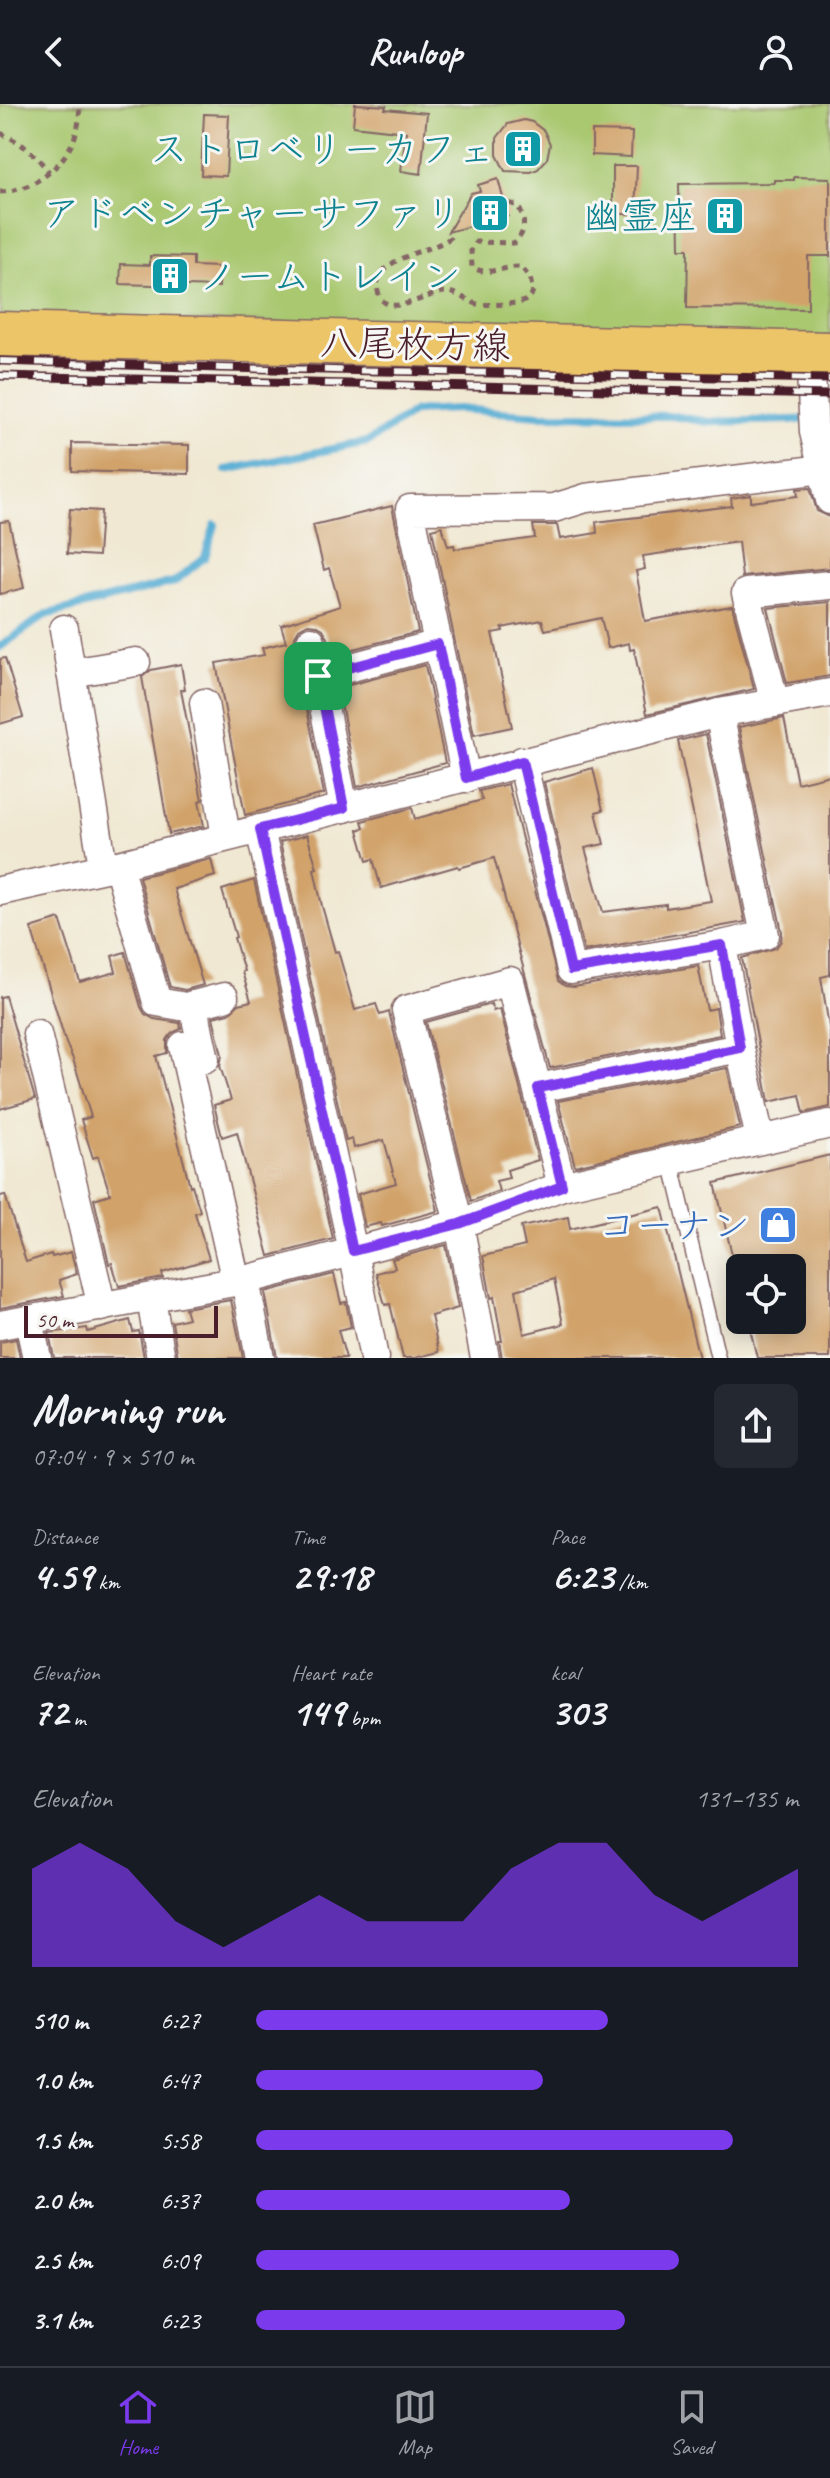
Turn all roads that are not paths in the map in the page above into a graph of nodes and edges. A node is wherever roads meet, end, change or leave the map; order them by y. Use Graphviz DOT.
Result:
graph roads {
  1 [pos="0,334"];
  2 [pos="820,353"];
  3 [pos="823,469"];
  4 [pos="830,500"];
  5 [pos="830,585"];
  6 [pos="64,629"];
  7 [pos="311,641"];
  8 [pos="438,644"];
  9 [pos="136,662"];
  10 [pos="71,673"];
  11 [pos="318,676"];
  12 [pos="830,693"];
  13 [pos="204,703"];
  14 [pos="775,703"];
  15 [pos="719,713"];
  16 [pos="522,761"];
  17 [pos="466,778"];
  18 [pos="344,808"];
  19 [pos="260,829"];
  20 [pos="226,837"];
  21 [pos="110,865"];
  22 [pos="0,891"];
  23 [pos="722,945"];
  24 [pos="224,997"];
  25 [pos="193,1005"];
  26 [pos="37,1034"];
  27 [pos="740,1048"];
  28 [pos="538,1088"];
  29 [pos="830,1124"];
  30 [pos="760,1139"];
  31 [pos="671,1160"];
  32 [pos="562,1186"];
  33 [pos="459,1224"];
  34 [pos="353,1251"];
  35 [pos="240,1281"];
  36 [pos="151,1299"];
  37 [pos="102,1307"];
  38 [pos="29,1321"];
  39 [pos="0,1325"];
  40 [pos="37,1358"];
  41 [pos="161,1358"];
  42 [pos="260,1358"];
  43 [pos="374,1358"];
  44 [pos="485,1358"];
  45 [pos="718,1358"];
  1 -- 2 [label="main road, 八尾枚方線"];
  2 -- 3 [label="street"];
  3 -- 4 [label="street"];
  3 -- 8 [label="street"];
  5 -- 14 [label="street"];
  6 -- 10 [label="street"];
  7 -- 11 [label="street"];
  8 -- 11 [label="street"];
  8 -- 17 [label="street"];
  9 -- 10 [label="street"];
  10 -- 21 [label="street"];
  11 -- 18 [label="street"];
  12 -- 14 [label="street"];
  13 -- 20 [label="street"];
  14 -- 15 [label="street"];
  15 -- 16 [label="street"];
  15 -- 23 [label="street"];
  16 -- 17 [label="street"];
  16 -- 23 [label="street"];
  17 -- 18 [label="street"];
  18 -- 19 [label="street"];
  19 -- 20 [label="street"];
  19 -- 34 [label="street"];
  20 -- 21 [label="street"];
  21 -- 22 [label="street"];
  21 -- 25 [label="street"];
  23 -- 27 [label="street"];
  24 -- 25 [label="street"];
  25 -- 35 [label="street"];
  26 -- 37 [label="street"];
  27 -- 28 [label="street"];
  27 -- 30 [label="street"];
  28 -- 32 [label="street"];
  28 -- 33 [label="street"];
  29 -- 30 [label="street"];
  30 -- 31 [label="street"];
  31 -- 32 [label="street"];
  31 -- 45 [label="lane"];
  32 -- 33 [label="street"];
  33 -- 34 [label="street"];
  33 -- 44 [label="street"];
  34 -- 35 [label="street"];
  34 -- 43 [label="street"];
  35 -- 36 [label="street"];
  35 -- 42 [label="street"];
  36 -- 37 [label="street"];
  36 -- 41 [label="street"];
  37 -- 38 [label="street"];
  38 -- 39 [label="street"];
  38 -- 40 [label="street"];
}
